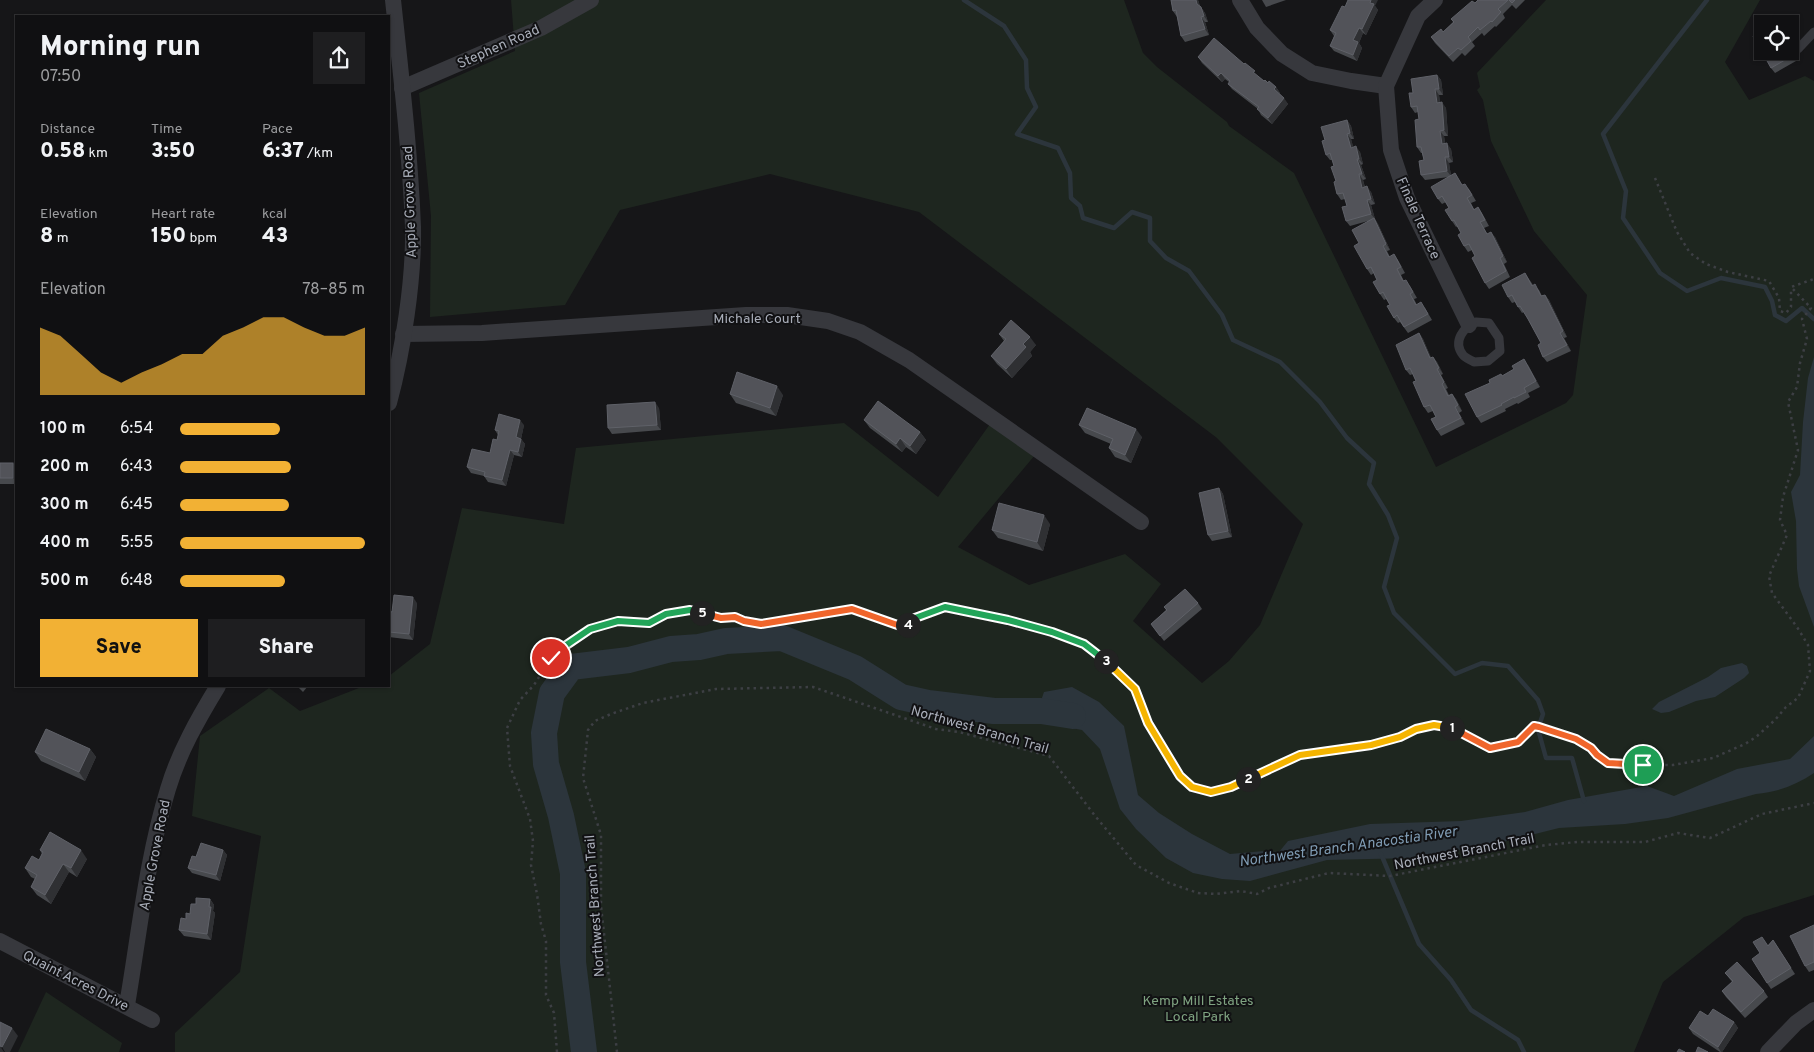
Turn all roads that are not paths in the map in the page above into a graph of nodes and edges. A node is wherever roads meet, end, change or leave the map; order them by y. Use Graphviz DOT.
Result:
graph roads {
  1 [pos="393,0"];
  2 [pos="591,0"];
  3 [pos="1240,0"];
  4 [pos="1435,0"];
  5 [pos="1814,32"];
  6 [pos="1799,48"];
  7 [pos="1386,86"];
  8 [pos="402,88"];
  9 [pos="1469,325"];
  10 [pos="403,334"];
  11 [pos="390,399"];
  12 [pos="1141,522"];
  13 [pos="217,687"];
  14 [pos="0,941"];
  15 [pos="127,1005"];
  16 [pos="1814,1010"];
  17 [pos="152,1020"];
  18 [pos="1768,1052"];
  1 -- 8 [label="street, Apple Grove Road"];
  2 -- 8 [label="street, Stephen Road"];
  3 -- 7 [label="street"];
  4 -- 7 [label="street, Finale Terrace"];
  5 -- 6 [label="lane"];
  7 -- 9 [label="street, Finale Terrace"];
  8 -- 10 [label="street, Apple Grove Road"];
  9 -- 9 [label="lane"];
  10 -- 11 [label="street, Apple Grove Road"];
  10 -- 12 [label="street, Michale Court"];
  13 -- 15 [label="street, Apple Grove Road"];
  14 -- 15 [label="street, Quaint Acres Drive"];
  15 -- 17 [label="street, Quaint Acres Drive"];
  16 -- 18 [label="street"];
}
